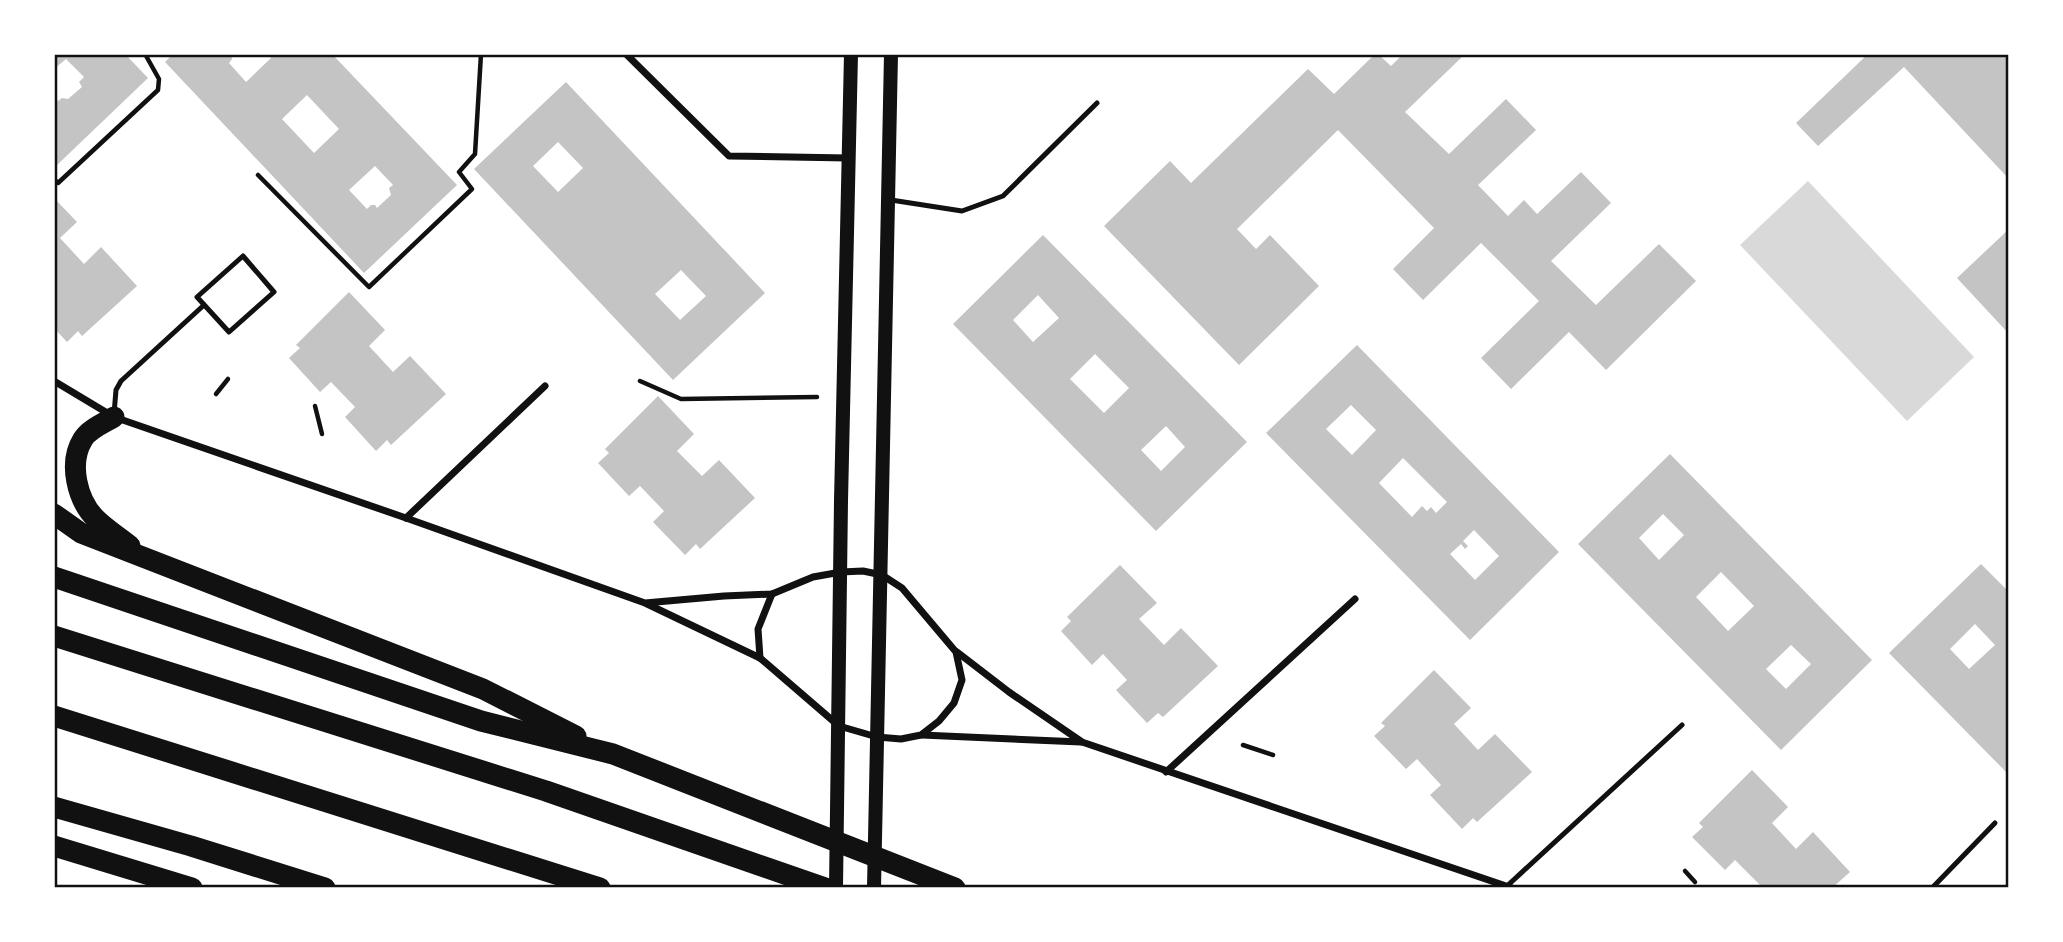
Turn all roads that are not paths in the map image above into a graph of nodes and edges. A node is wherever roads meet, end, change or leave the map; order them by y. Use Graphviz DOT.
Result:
graph roads {
  1 [pos="626,54"];
  2 [pos="851,54"];
  3 [pos="891,54"];
  4 [pos="1097,103"];
  5 [pos="848,158"];
  6 [pos="888,200"];
  7 [pos="204,305"];
  8 [pos="54,381"];
  9 [pos="545,386"];
  10 [pos="114,417"];
  11 [pos="54,514"];
  12 [pos="406,517"];
  13 [pos="148,561"];
  14 [pos="841,572"];
  15 [pos="882,575"];
  16 [pos="54,577"];
  17 [pos="772,594"];
  18 [pos="1355,599"];
  19 [pos="645,603"];
  20 [pos="54,636"];
  21 [pos="956,652"];
  22 [pos="760,658"];
  23 [pos="54,716"];
  24 [pos="1682,725"];
  25 [pos="839,726"];
  26 [pos="921,735"];
  27 [pos="877,737"];
  28 [pos="1082,742"];
  29 [pos="613,754"];
  30 [pos="1166,772"];
  31 [pos="54,807"];
  32 [pos="1995,823"];
  33 [pos="54,846"];
  34 [pos="1509,887"];
  35 [pos="192,888"];
  36 [pos="325,888"];
  37 [pos="600,888"];
  38 [pos="825,888"];
  39 [pos="836,888"];
  40 [pos="874,888"];
  41 [pos="955,888"];
  42 [pos="1932,888"];
  1 -- 5 [label="street"];
  2 -- 5 [label="main road"];
  3 -- 6 [label="main road"];
  4 -- 6 [label="lane"];
  5 -- 14 [label="main road"];
  6 -- 15 [label="main road"];
  7 -- 7 [label="lane"];
  7 -- 10 [label="lane"];
  8 -- 10 [label="street"];
  9 -- 12 [label="street"];
  10 -- 12 [label="street"];
  10 -- 13 [label="highway"];
  11 -- 13 [label="highway"];
  12 -- 19 [label="street"];
  13 -- 29 [label="highway"];
  14 -- 15 [label="street"];
  14 -- 17 [label="street"];
  14 -- 25 [label="main road"];
  15 -- 21 [label="street"];
  15 -- 27 [label="main road"];
  16 -- 29 [label="highway"];
  17 -- 19 [label="street"];
  17 -- 22 [label="street"];
  18 -- 30 [label="street"];
  19 -- 22 [label="street"];
  20 -- 38 [label="highway"];
  21 -- 26 [label="street"];
  21 -- 28 [label="street"];
  22 -- 25 [label="street"];
  23 -- 37 [label="highway"];
  24 -- 34 [label="lane"];
  25 -- 27 [label="street"];
  25 -- 39 [label="main road"];
  26 -- 27 [label="street"];
  26 -- 28 [label="street"];
  27 -- 40 [label="main road"];
  28 -- 30 [label="street"];
  29 -- 41 [label="highway"];
  30 -- 34 [label="street"];
  31 -- 36 [label="highway"];
  32 -- 42 [label="lane"];
  33 -- 35 [label="highway"];
}
